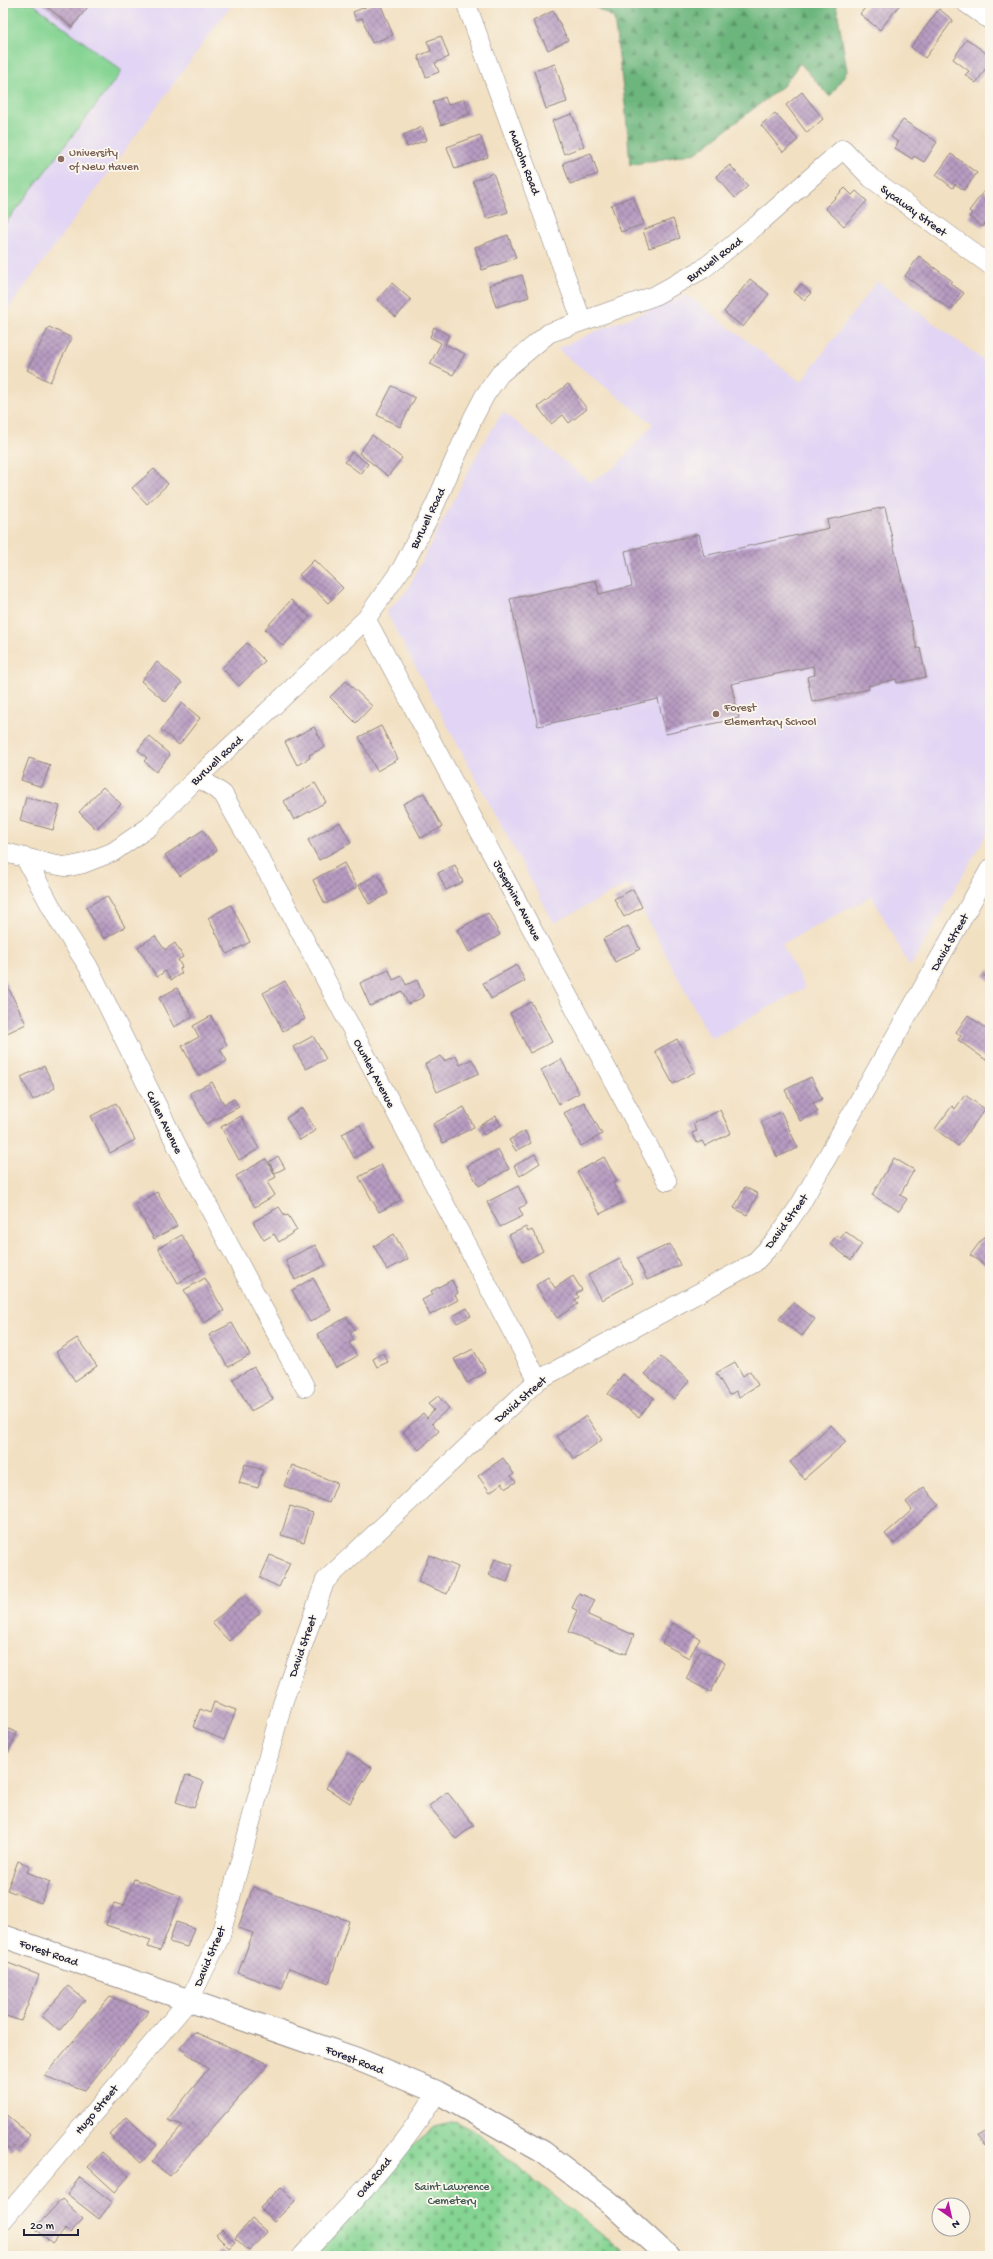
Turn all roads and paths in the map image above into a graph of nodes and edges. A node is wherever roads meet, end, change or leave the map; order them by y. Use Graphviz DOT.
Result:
graph roads {
  1 [pos="466,3"];
  2 [pos="966,3"];
  3 [pos="990,20"];
  4 [pos="843,149"];
  5 [pos="990,265"];
  6 [pos="582,320"];
  7 [pos="366,619"];
  8 [pos="198,777"];
  9 [pos="3,852"];
  10 [pos="26,858"];
  11 [pos="990,869"];
  12 [pos="667,1181"];
  13 [pos="538,1380"];
  14 [pos="305,1387"];
  15 [pos="3,1936"];
  16 [pos="190,1999"];
  17 [pos="437,2092"];
  18 [pos="3,2220"];
  19 [pos="302,2256"];
  20 [pos="668,2256"];
  1 -- 6 [label="street, Malcolm Road"];
  2 -- 3 [label="street"];
  4 -- 5 [label="street, Sycaway Street"];
  4 -- 6 [label="street, Burwell Road"];
  6 -- 7 [label="street, Burwell Road"];
  7 -- 8 [label="street, Burwell Road"];
  7 -- 12 [label="street, Josephine Avenue"];
  8 -- 10 [label="street, Burwell Road"];
  8 -- 13 [label="street, Ownley Avenue"];
  9 -- 10 [label="street, Burwell Road"];
  10 -- 14 [label="street, Cullen Avenue"];
  11 -- 13 [label="street, David Street"];
  13 -- 16 [label="street, David Street"];
  15 -- 16 [label="main road, Forest Road"];
  16 -- 17 [label="main road, Forest Road"];
  16 -- 18 [label="street, Hugo Street"];
  17 -- 19 [label="street, Oak Road"];
  17 -- 20 [label="main road, Forest Road"];
}
